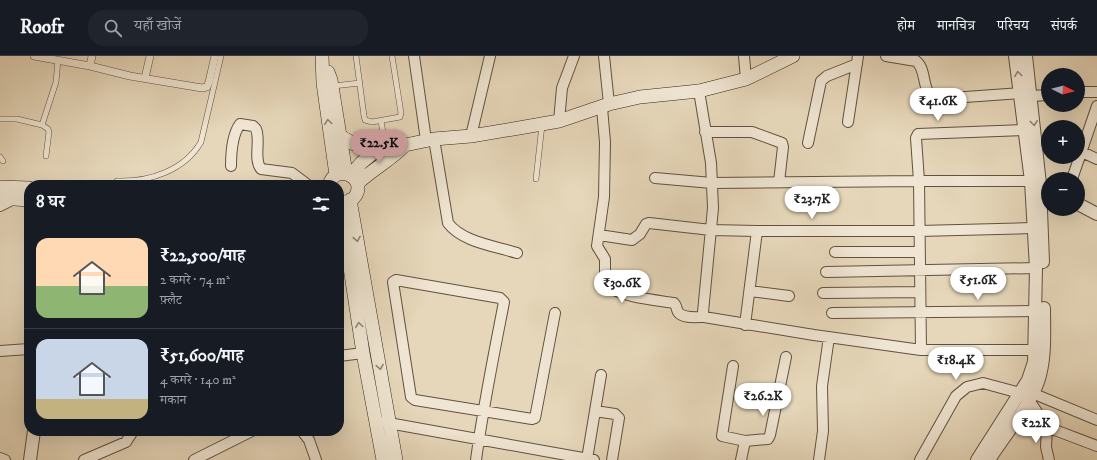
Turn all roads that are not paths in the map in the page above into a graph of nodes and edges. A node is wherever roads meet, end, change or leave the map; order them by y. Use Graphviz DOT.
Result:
graph roads {
  1 [pos="34,56"];
  2 [pos="92,56"];
  3 [pos="150,56"];
  4 [pos="215,56"];
  5 [pos="221,56"];
  6 [pos="356,56"];
  7 [pos="392,56"];
  8 [pos="414,56"];
  9 [pos="490,56"];
  10 [pos="574,56"];
  11 [pos="604,56"];
  12 [pos="744,56"];
  13 [pos="793,56"];
  14 [pos="886,56"];
  15 [pos="1015,56"];
  16 [pos="1026,56"];
  17 [pos="58,58"];
  18 [pos="323,60"];
  19 [pos="858,60"];
  20 [pos="90,66"];
  21 [pos="145,78"];
  22 [pos="746,79"];
  23 [pos="360,83"];
  24 [pos="332,86"];
  25 [pos="699,91"];
  26 [pos="1085,92"];
  27 [pos="1097,92"];
  28 [pos="1026,94"];
  29 [pos="1041,94"];
  30 [pos="606,106"];
  31 [pos="1097,106"];
  32 [pos="0,120"];
  33 [pos="1095,120"];
  34 [pos="381,121"];
  35 [pos="559,121"];
  36 [pos="848,122"];
  37 [pos="542,124"];
  38 [pos="42,125"];
  39 [pos="1025,130"];
  40 [pos="705,132"];
  41 [pos="340,136"];
  42 [pos="471,136"];
  43 [pos="430,140"];
  44 [pos="808,144"];
  45 [pos="405,145"];
  46 [pos="1085,145"];
  47 [pos="382,147"];
  48 [pos="1085,153"];
  49 [pos="46,156"];
  50 [pos="1097,159"];
  51 [pos="231,166"];
  52 [pos="344,178"];
  53 [pos="655,178"];
  54 [pos="536,179"];
  55 [pos="138,180"];
  56 [pos="301,180"];
  57 [pos="919,181"];
  58 [pos="779,182"];
  59 [pos="712,183"];
  60 [pos="1040,184"];
  61 [pos="0,187"];
  62 [pos="24,188"];
  63 [pos="0,198"];
  64 [pos="14,199"];
  65 [pos="24,200"];
  66 [pos="344,200"];
  67 [pos="0,206"];
  68 [pos="344,206"];
  69 [pos="1085,208"];
  70 [pos="344,209"];
  71 [pos="1097,214"];
  72 [pos="1034,228"];
  73 [pos="711,230"];
  74 [pos="757,231"];
  75 [pos="919,231"];
  76 [pos="599,235"];
  77 [pos="835,252"];
  78 [pos="919,252"];
  79 [pos="517,253"];
  80 [pos="1036,268"];
  81 [pos="919,271"];
  82 [pos="826,272"];
  83 [pos="750,291"];
  84 [pos="920,292"];
  85 [pos="823,293"];
  86 [pos="789,296"];
  87 [pos="1036,311"];
  88 [pos="555,313"];
  89 [pos="832,313"];
  90 [pos="920,313"];
  91 [pos="704,317"];
  92 [pos="745,324"];
  93 [pos="830,337"];
  94 [pos="24,349"];
  95 [pos="921,350"];
  96 [pos="1035,350"];
  97 [pos="0,351"];
  98 [pos="363,353"];
  99 [pos="344,355"];
  100 [pos="786,357"];
  101 [pos="733,366"];
  102 [pos="601,375"];
  103 [pos="1027,395"];
  104 [pos="484,411"];
  105 [pos="595,412"];
  106 [pos="1097,420"];
  107 [pos="384,422"];
  108 [pos="1047,427"];
  109 [pos="33,436"];
  110 [pos="132,436"];
  111 [pos="242,436"];
  112 [pos="306,436"];
  113 [pos="479,440"];
  114 [pos="745,442"];
  115 [pos="1097,446"];
  116 [pos="0,458"];
  117 [pos="591,459"];
  118 [pos="5,460"];
  119 [pos="30,460"];
  120 [pos="84,460"];
  121 [pos="194,460"];
  122 [pos="316,460"];
  123 [pos="383,460"];
  124 [pos="396,460"];
  125 [pos="476,460"];
  126 [pos="612,460"];
  127 [pos="741,460"];
  128 [pos="819,460"];
  129 [pos="920,460"];
  130 [pos="977,460"];
  131 [pos="989,460"];
  132 [pos="1049,460"];
  1 -- 17 [label="street"];
  2 -- 20 [label="street"];
  3 -- 21 [label="street"];
  4 -- 21 [label="street"];
  5 -- 55 [label="lane"];
  6 -- 23 [label="lane"];
  7 -- 34 [label="lane"];
  8 -- 43 [label="street"];
  9 -- 42 [label="street"];
  10 -- 35 [label="street"];
  11 -- 30 [label="street"];
  12 -- 22 [label="street"];
  13 -- 22 [label="main road"];
  14 -- 28 [label="street"];
  28 -- 15 [label="street, one-way"];
  16 -- 28 [label="street"];
  17 -- 20 [label="street"];
  17 -- 38 [label="lane"];
  18 -- 24 [label="main road"];
  52 -- 18 [label="main road, one-way"];
  19 -- 36 [label="street"];
  19 -- 44 [label="street"];
  20 -- 21 [label="street"];
  22 -- 25 [label="main road"];
  23 -- 24 [label="lane"];
  23 -- 34 [label="lane"];
  24 -- 41 [label="main road"];
  25 -- 30 [label="main road"];
  25 -- 40 [label="street"];
  26 -- 27 [label="street"];
  28 -- 29 [label="street"];
  28 -- 39 [label="street"];
  28 -- 60 [label="street, one-way"];
  30 -- 35 [label="main road"];
  30 -- 76 [label="street"];
  31 -- 33 [label="street"];
  32 -- 38 [label="lane"];
  33 -- 46 [label="street"];
  34 -- 47 [label="lane"];
  35 -- 37 [label="main road"];
  37 -- 42 [label="main road"];
  37 -- 54 [label="lane"];
  38 -- 49 [label="lane"];
  39 -- 57 [label="street"];
  39 -- 60 [label="street"];
  40 -- 58 [label="street"];
  40 -- 59 [label="street"];
  41 -- 47 [label="main road"];
  41 -- 52 [label="main road"];
  42 -- 43 [label="main road"];
  43 -- 45 [label="main road"];
  43 -- 79 [label="street"];
  45 -- 47 [label="main road"];
  45 -- 52 [label="main road"];
  47 -- 52 [label="main road"];
  48 -- 50 [label="street"];
  51 -- 56 [label="street"];
  52 -- 66 [label="main road"];
  53 -- 59 [label="street"];
  57 -- 58 [label="street"];
  57 -- 60 [label="street"];
  57 -- 75 [label="street"];
  58 -- 59 [label="street"];
  59 -- 73 [label="street"];
  60 -- 72 [label="street"];
  60 -- 103 [label="street"];
  61 -- 62 [label="main road"];
  63 -- 64 [label="main road"];
  64 -- 65 [label="main road"];
  64 -- 67 [label="street"];
  68 -- 107 [label="main road, one-way"];
  69 -- 71 [label="street"];
  98 -- 70 [label="main road, one-way"];
  72 -- 75 [label="street"];
  72 -- 80 [label="street"];
  73 -- 74 [label="street"];
  73 -- 76 [label="street"];
  73 -- 91 [label="street"];
  74 -- 75 [label="street"];
  74 -- 83 [label="street"];
  75 -- 78 [label="street"];
  76 -- 91 [label="street"];
  77 -- 78 [label="street"];
  78 -- 81 [label="street"];
  80 -- 81 [label="street"];
  80 -- 87 [label="street"];
  81 -- 82 [label="street"];
  81 -- 84 [label="street"];
  83 -- 86 [label="street"];
  83 -- 92 [label="street"];
  84 -- 85 [label="street"];
  84 -- 90 [label="street"];
  87 -- 90 [label="street"];
  87 -- 96 [label="street"];
  88 -- 104 [label="street"];
  89 -- 90 [label="street"];
  90 -- 95 [label="street"];
  91 -- 92 [label="street"];
  92 -- 93 [label="street"];
  93 -- 95 [label="street"];
  93 -- 128 [label="street"];
  94 -- 97 [label="street"];
  95 -- 96 [label="street"];
  96 -- 103 [label="street"];
  98 -- 99 [label="street"];
  98 -- 107 [label="main road"];
  100 -- 114 [label="street"];
  101 -- 114 [label="street"];
  102 -- 105 [label="street"];
  103 -- 106 [label="street"];
  103 -- 108 [label="street"];
  103 -- 129 [label="street"];
  103 -- 130 [label="street"];
  103 -- 131 [label="street"];
  104 -- 104 [label="street"];
  104 -- 113 [label="street"];
  105 -- 117 [label="street"];
  105 -- 126 [label="street"];
  107 -- 113 [label="street"];
  107 -- 123 [label="main road"];
  107 -- 124 [label="main road"];
  108 -- 115 [label="street"];
  108 -- 132 [label="street"];
  109 -- 119 [label="street"];
  110 -- 120 [label="street"];
  111 -- 121 [label="street"];
  112 -- 122 [label="street"];
  113 -- 117 [label="street"];
  113 -- 125 [label="street"];
  114 -- 127 [label="street"];
  116 -- 118 [label="street"];
}
